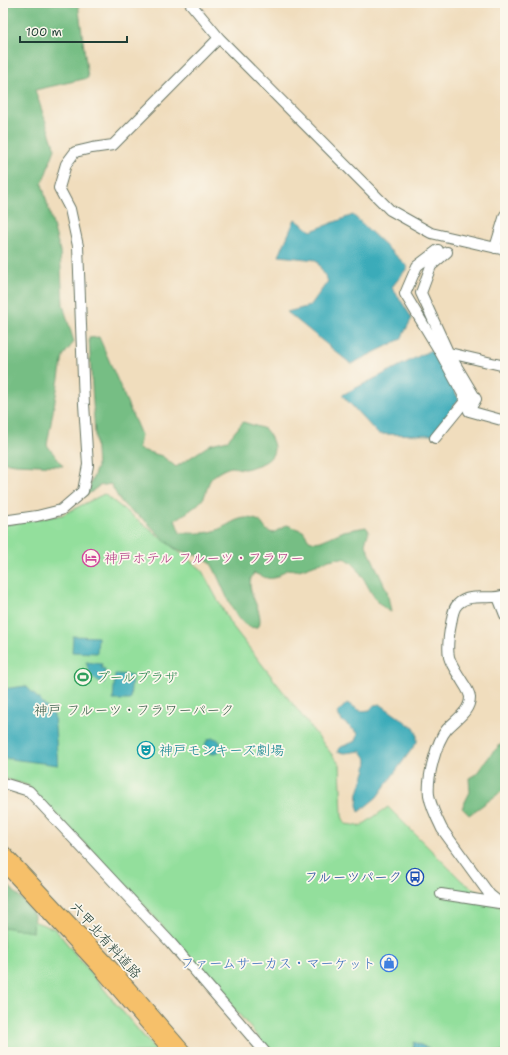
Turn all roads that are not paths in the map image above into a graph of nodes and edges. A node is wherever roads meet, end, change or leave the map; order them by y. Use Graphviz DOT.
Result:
graph roads {
  1 [pos="190,3"];
  2 [pos="219,38"];
  3 [pos="505,215"];
  4 [pos="500,249"];
  5 [pos="409,265"];
  6 [pos="405,294"];
  7 [pos="444,352"];
  8 [pos="505,366"];
  9 [pos="505,421"];
  10 [pos="435,438"];
  11 [pos="3,521"];
  12 [pos="503,595"];
  13 [pos="505,615"];
  14 [pos="3,784"];
  15 [pos="3,851"];
  16 [pos="3,864"];
  17 [pos="441,894"];
  18 [pos="502,904"];
  19 [pos="171,1052"];
  20 [pos="185,1052"];
  21 [pos="265,1052"];
  1 -- 2 [label="street"];
  2 -- 4 [label="street"];
  2 -- 11 [label="street"];
  3 -- 4 [label="street"];
  5 -- 6 [label="street"];
  6 -- 7 [label="street"];
  6 -- 7 [label="street"];
  7 -- 8 [label="street"];
  7 -- 9 [label="street"];
  7 -- 10 [label="street"];
  12 -- 13 [label="street"];
  12 -- 18 [label="street"];
  14 -- 21 [label="street"];
  15 -- 20 [label="main road, 六甲北有料道路"];
  16 -- 19 [label="main road, 六甲北有料道路"];
  17 -- 18 [label="street"];
}
